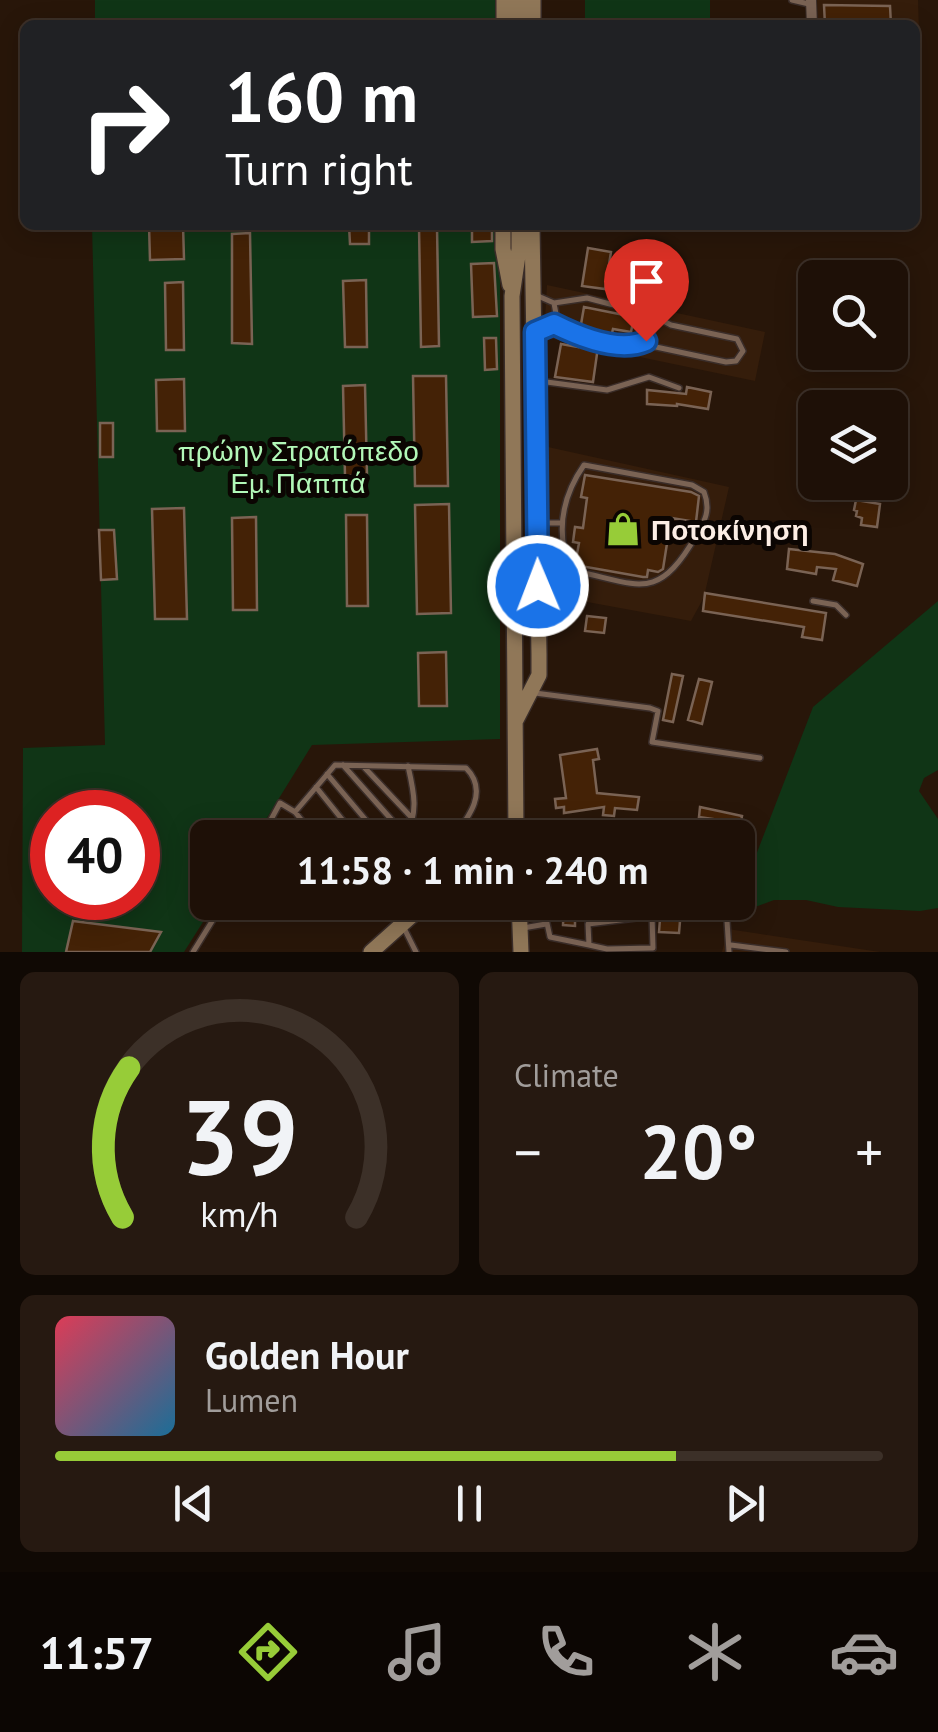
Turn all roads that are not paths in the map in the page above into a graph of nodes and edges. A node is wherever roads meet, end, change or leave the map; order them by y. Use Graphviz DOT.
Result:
graph roads {
  1 [pos="792,0"];
  2 [pos="811,2"];
  3 [pos="503,230"];
  4 [pos="519,230"];
  5 [pos="532,230"];
  6 [pos="536,295"];
  7 [pos="512,296"];
  8 [pos="554,303"];
  9 [pos="652,314"];
  10 [pos="554,324"];
  11 [pos="535,332"];
  12 [pos="642,344"];
  13 [pos="536,381"];
  14 [pos="679,388"];
  15 [pos="537,523"];
  16 [pos="561,523"];
  17 [pos="813,601"];
  18 [pos="846,615"];
  19 [pos="532,692"];
  20 [pos="515,722"];
  21 [pos="760,758"];
  22 [pos="343,765"];
  23 [pos="363,766"];
  24 [pos="408,766"];
  25 [pos="327,774"];
  26 [pos="316,787"];
  27 [pos="295,812"];
  28 [pos="414,819"];
  29 [pos="270,820"];
  30 [pos="301,820"];
  31 [pos="343,820"];
  32 [pos="367,820"];
  33 [pos="391,820"];
  34 [pos="465,820"];
  35 [pos="516,820"];
  36 [pos="213,920"];
  37 [pos="407,920"];
  38 [pos="520,920"];
  39 [pos="546,920"];
  40 [pos="620,920"];
  41 [pos="652,920"];
  42 [pos="727,920"];
  43 [pos="546,924"];
  44 [pos="402,925"];
  45 [pos="520,928"];
  46 [pos="589,945"];
  47 [pos="730,949"];
  48 [pos="193,952"];
  49 [pos="372,952"];
  50 [pos="416,952"];
  51 [pos="521,952"];
  52 [pos="786,952"];
  1 -- 2 [label="lane"];
  3 -- 7 [label="main road"];
  4 -- 7 [label="main road"];
  5 -- 6 [label="main road"];
  6 -- 8 [label="lane"];
  6 -- 11 [label="main road"];
  7 -- 20 [label="main road"];
  8 -- 9 [label="lane"];
  8 -- 10 [label="lane"];
  9 -- 12 [label="lane"];
  9 -- 12 [label="lane"];
  10 -- 11 [label="lane"];
  10 -- 12 [label="lane"];
  11 -- 13 [label="main road"];
  13 -- 14 [label="lane"];
  13 -- 15 [label="main road"];
  15 -- 16 [label="lane"];
  15 -- 19 [label="main road"];
  16 -- 16 [label="lane"];
  17 -- 18 [label="lane"];
  19 -- 20 [label="main road"];
  19 -- 21 [label="lane"];
  20 -- 35 [label="main road"];
  22 -- 23 [label="lane"];
  22 -- 25 [label="lane"];
  22 -- 33 [label="lane"];
  23 -- 24 [label="lane"];
  23 -- 28 [label="lane"];
  24 -- 28 [label="lane"];
  24 -- 34 [label="lane"];
  25 -- 26 [label="lane"];
  25 -- 32 [label="lane"];
  26 -- 27 [label="lane"];
  26 -- 31 [label="lane"];
  27 -- 29 [label="lane"];
  27 -- 30 [label="lane"];
  36 -- 48 [label="lane"];
  37 -- 44 [label="main road"];
  38 -- 45 [label="main road"];
  39 -- 43 [label="lane"];
  40 -- 46 [label="lane"];
  41 -- 46 [label="lane"];
  42 -- 47 [label="lane"];
  43 -- 45 [label="lane"];
  43 -- 46 [label="lane"];
  44 -- 49 [label="main road"];
  44 -- 50 [label="lane"];
  45 -- 51 [label="main road"];
  47 -- 52 [label="lane"];
}
